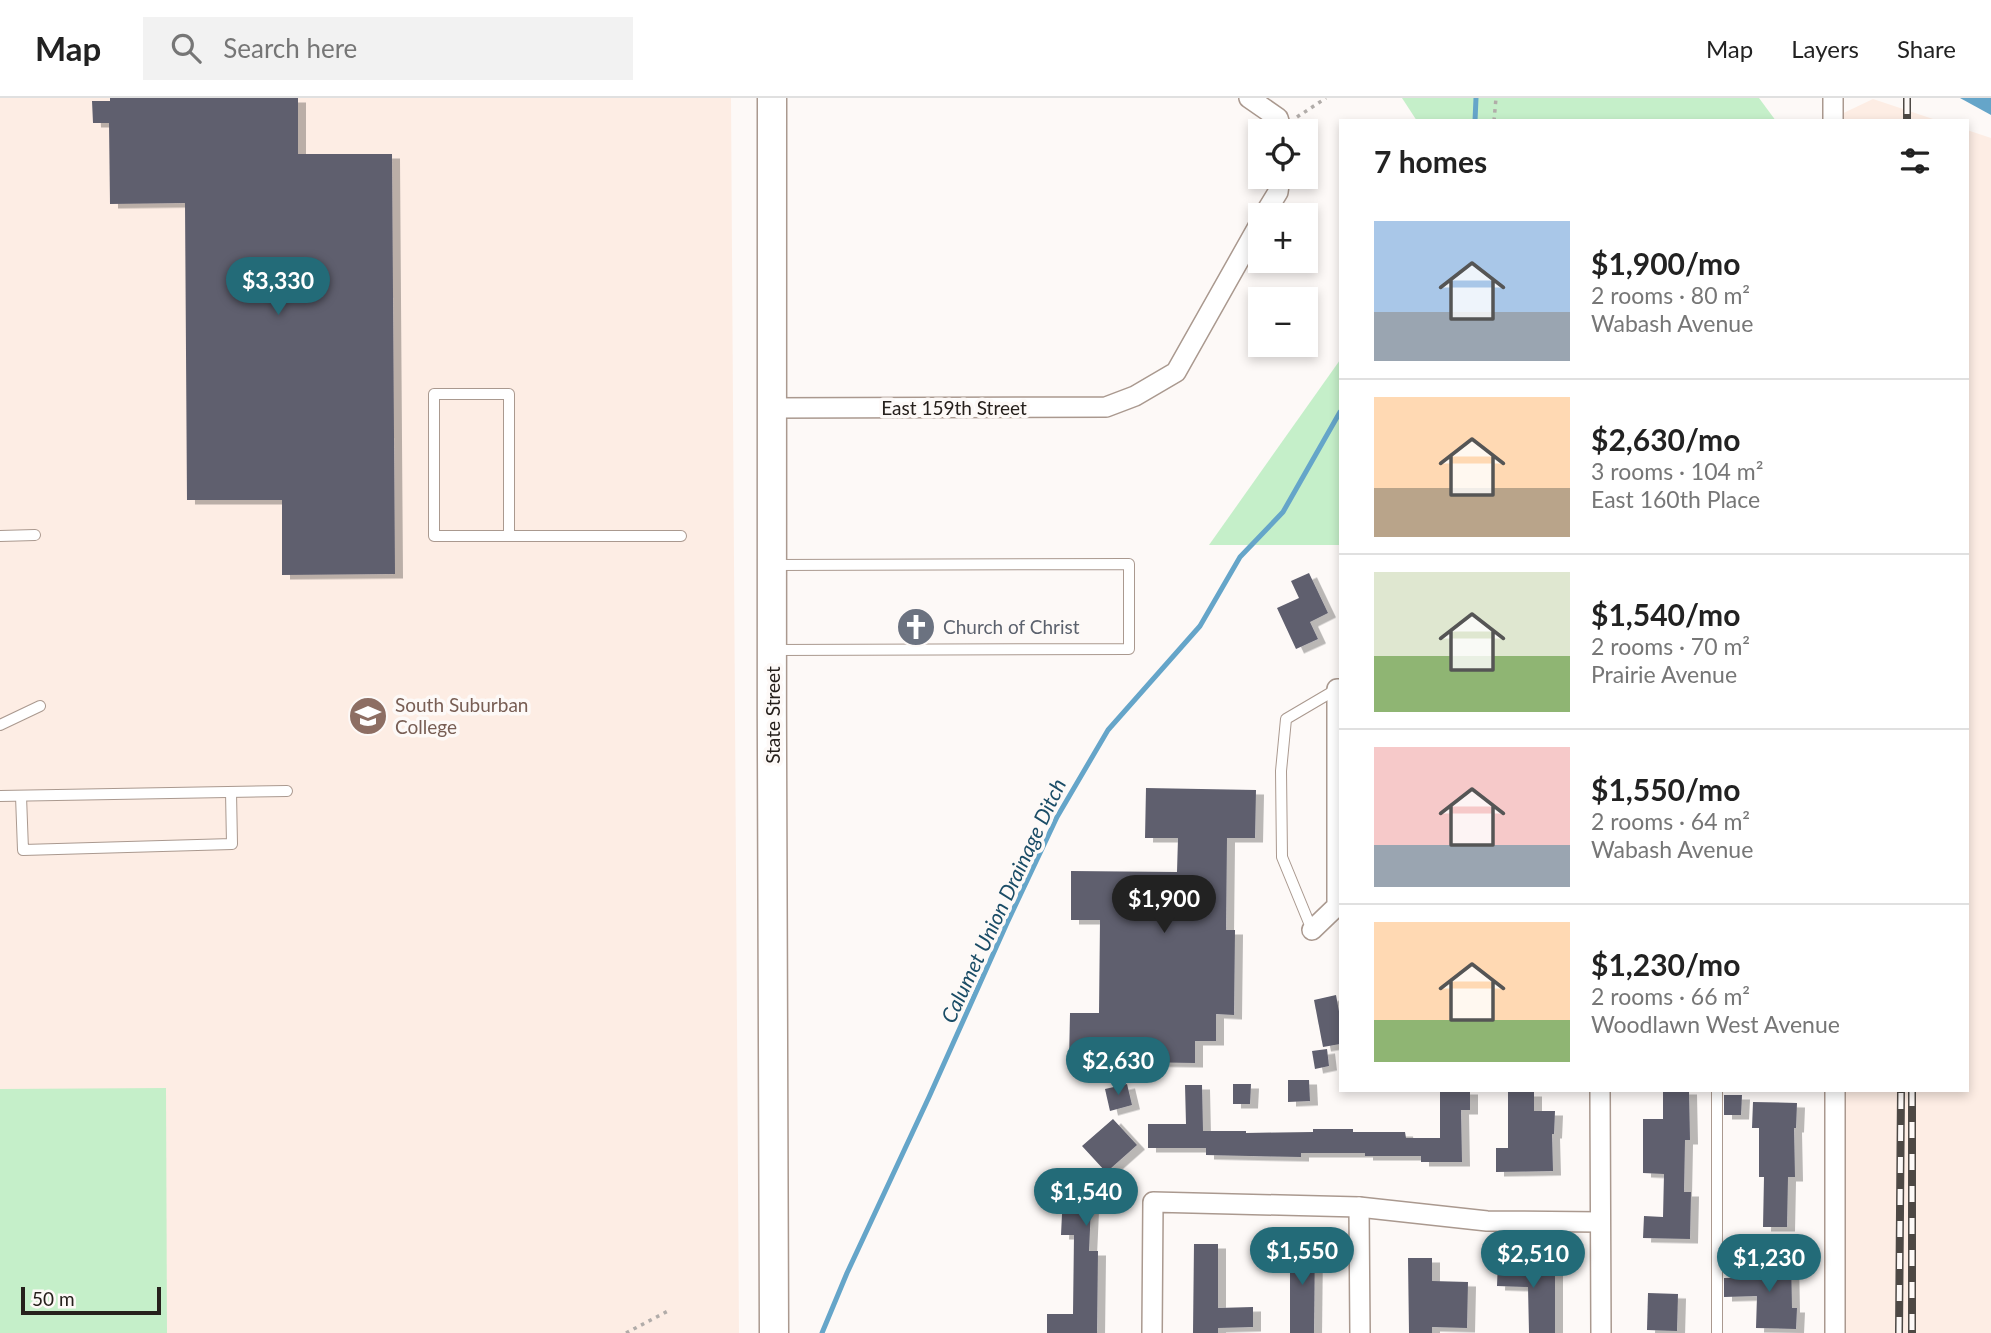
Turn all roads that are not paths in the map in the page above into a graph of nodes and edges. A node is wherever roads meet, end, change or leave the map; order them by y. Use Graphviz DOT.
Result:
graph roads {
  1 [pos="772,98"];
  2 [pos="1249,98"];
  3 [pos="1833,98"];
  4 [pos="1278,119"];
  5 [pos="1833,119"];
  6 [pos="1248,244"];
  7 [pos="770,408"];
  8 [pos="35,535"];
  9 [pos="509,535"];
  10 [pos="0,536"];
  11 [pos="681,536"];
  12 [pos="771,565"];
  13 [pos="773,650"];
  14 [pos="1339,689"];
  15 [pos="40,706"];
  16 [pos="0,725"];
  17 [pos="287,791"];
  18 [pos="231,792"];
  19 [pos="0,796"];
  20 [pos="21,796"];
  21 [pos="1312,930"];
  22 [pos="1600,1092"];
  23 [pos="1717,1092"];
  24 [pos="1835,1092"];
  25 [pos="1359,1207"];
  26 [pos="1600,1222"];
  27 [pos="775,1333"];
  28 [pos="1152,1333"];
  29 [pos="1360,1333"];
  30 [pos="1601,1333"];
  31 [pos="1717,1333"];
  32 [pos="1835,1333"];
  1 -- 7 [label="main road, State Street"];
  2 -- 4 [label="street"];
  3 -- 5 [label="street"];
  6 -- 7 [label="street, East 159th Street"];
  7 -- 12 [label="main road, State Street"];
  8 -- 10 [label="lane"];
  9 -- 9 [label="lane"];
  9 -- 11 [label="lane"];
  12 -- 13 [label="main road, State Street"];
  12 -- 13 [label="lane"];
  13 -- 27 [label="main road, State Street"];
  14 -- 21 [label="street"];
  14 -- 21 [label="lane"];
  15 -- 16 [label="lane"];
  17 -- 18 [label="lane"];
  18 -- 20 [label="lane"];
  18 -- 20 [label="lane"];
  19 -- 20 [label="lane"];
  22 -- 26 [label="street"];
  23 -- 31 [label="lane"];
  24 -- 32 [label="street"];
  25 -- 26 [label="street"];
  25 -- 28 [label="street"];
  25 -- 29 [label="street"];
  26 -- 30 [label="street"];
}
